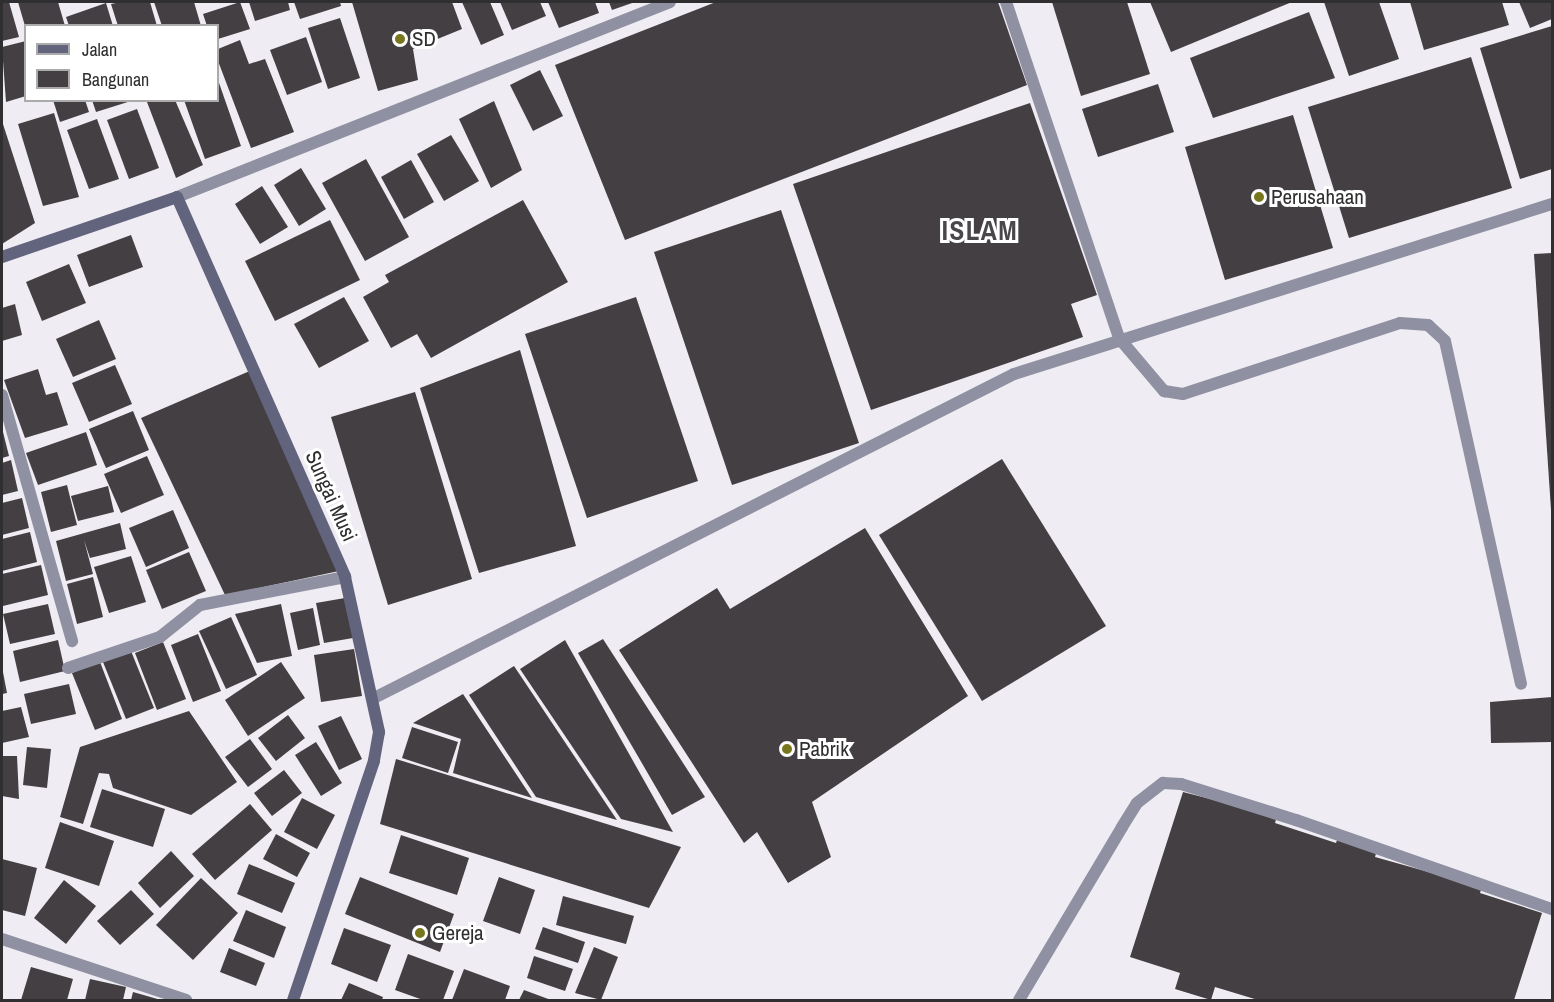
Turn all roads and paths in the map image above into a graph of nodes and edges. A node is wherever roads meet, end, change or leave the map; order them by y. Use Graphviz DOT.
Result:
graph roads {
  1 [pos="670,2"];
  2 [pos="1006,2"];
  3 [pos="177,197"];
  4 [pos="1552,204"];
  5 [pos="2,256"];
  6 [pos="1119,338"];
  7 [pos="2,395"];
  8 [pos="345,577"];
  9 [pos="72,641"];
  10 [pos="68,668"];
  11 [pos="1521,684"];
  12 [pos="374,698"];
  13 [pos="1552,909"];
  14 [pos="2,939"];
  15 [pos="186,1000"];
  16 [pos="293,1000"];
  17 [pos="1019,1000"];
  1 -- 3 [label="street"];
  2 -- 6 [label="street"];
  3 -- 5 [label="street"];
  3 -- 8 [label="street, Sungai Musi"];
  4 -- 6 [label="street"];
  6 -- 11 [label="street"];
  6 -- 12 [label="street"];
  7 -- 9 [label="street"];
  8 -- 10 [label="street"];
  8 -- 12 [label="street, Sungai Musi"];
  12 -- 16 [label="street, Sungai Musi"];
  13 -- 17 [label="street"];
  14 -- 15 [label="street"];
}
